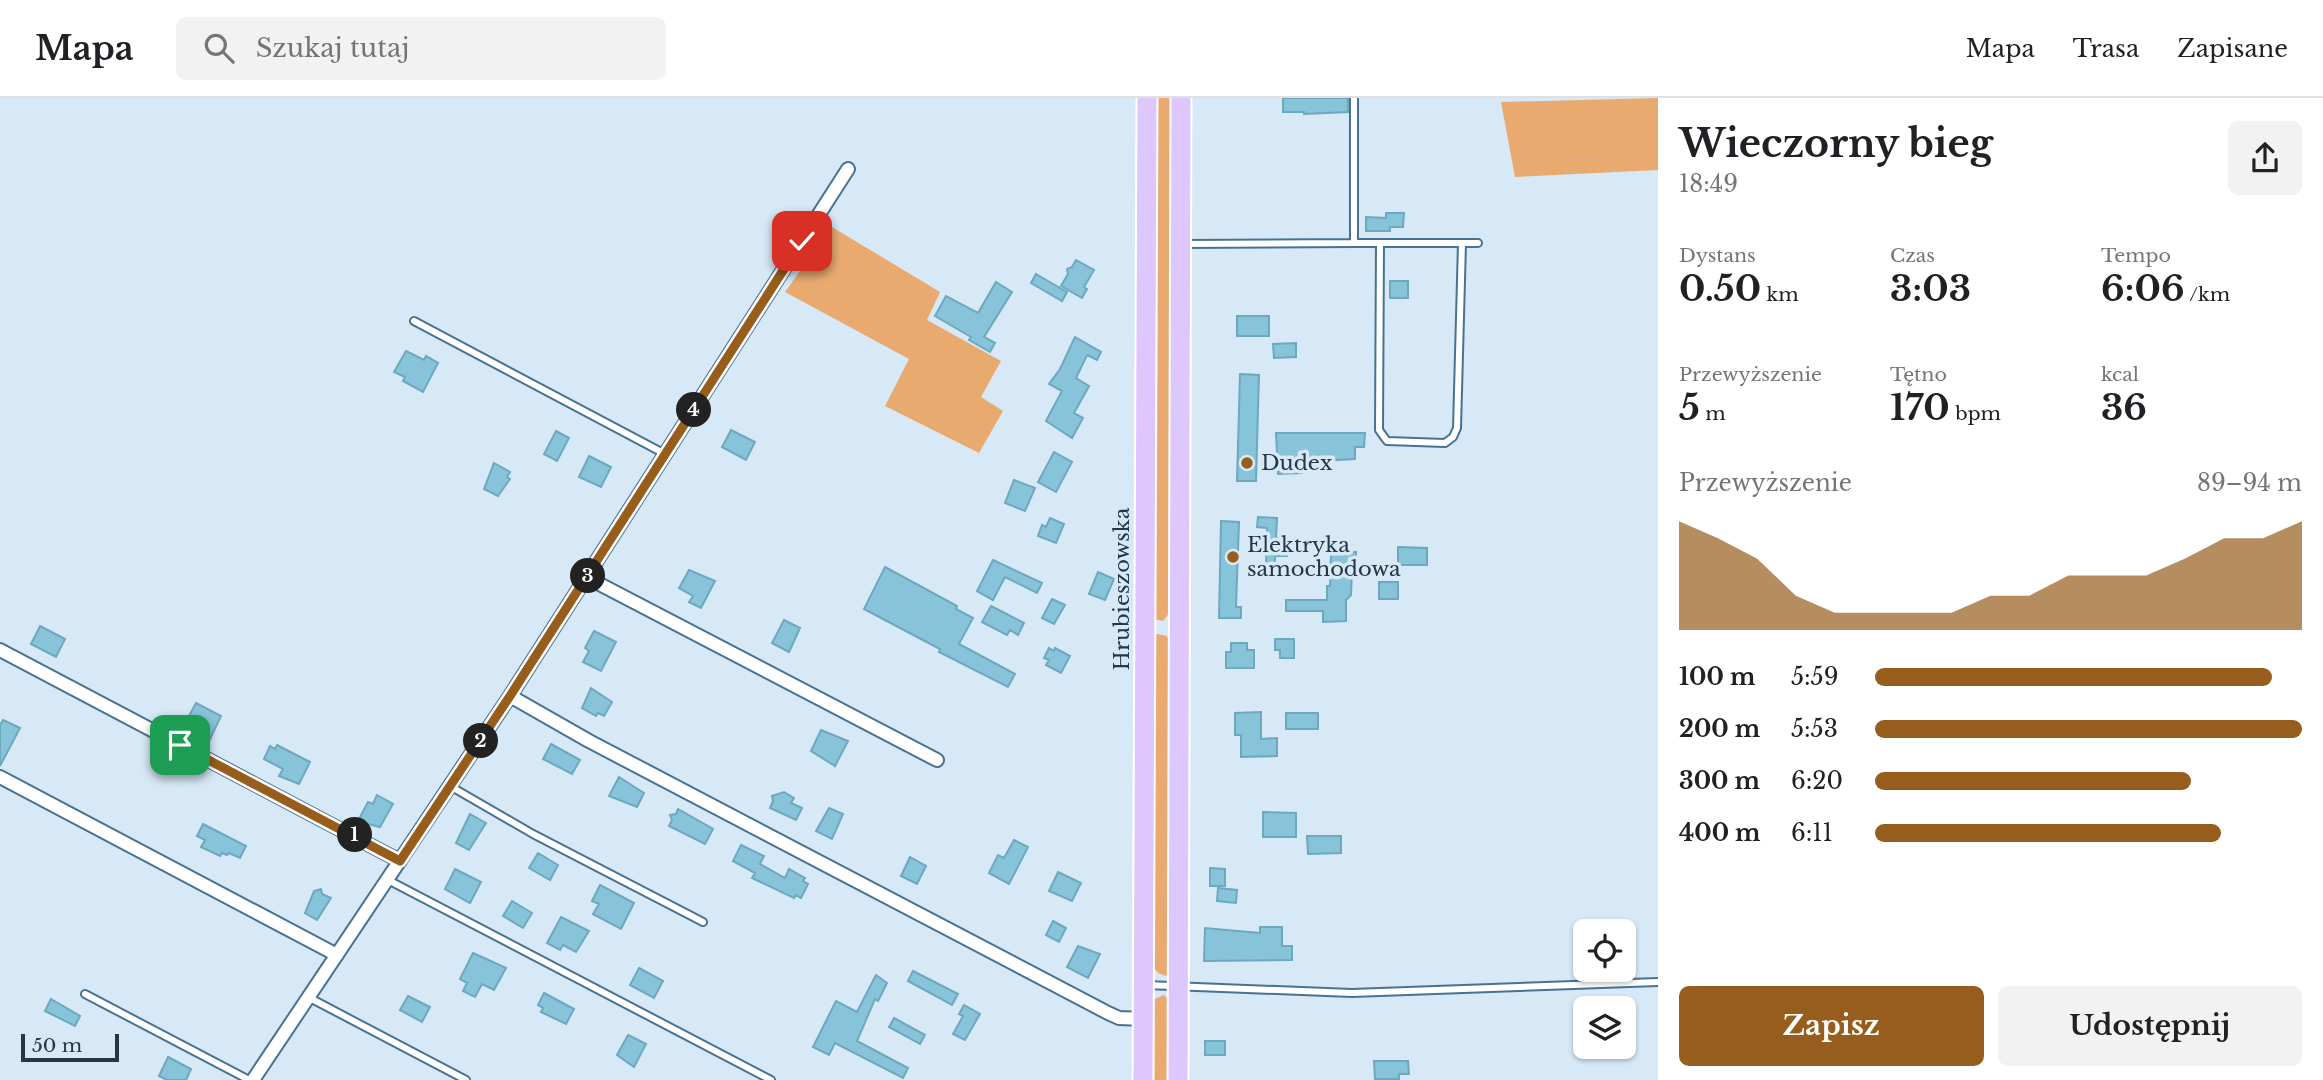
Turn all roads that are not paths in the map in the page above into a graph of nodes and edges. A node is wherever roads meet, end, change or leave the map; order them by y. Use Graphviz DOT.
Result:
graph roads {
  1 [pos="1147,98"];
  2 [pos="1181,98"];
  3 [pos="1354,98"];
  4 [pos="848,169"];
  5 [pos="1354,243"];
  6 [pos="1380,243"];
  7 [pos="1462,243"];
  8 [pos="1478,243"];
  9 [pos="1180,244"];
  10 [pos="414,321"];
  11 [pos="665,454"];
  12 [pos="586,577"];
  13 [pos="1145,628"];
  14 [pos="1179,628"];
  15 [pos="0,650"];
  16 [pos="510,696"];
  17 [pos="937,760"];
  18 [pos="0,777"];
  19 [pos="450,786"];
  20 [pos="400,861"];
  21 [pos="388,880"];
  22 [pos="704,922"];
  23 [pos="337,955"];
  24 [pos="1658,982"];
  25 [pos="1144,985"];
  26 [pos="1178,986"];
  27 [pos="85,994"];
  28 [pos="308,998"];
  29 [pos="1143,1019"];
  30 [pos="251,1080"];
  31 [pos="466,1080"];
  32 [pos="771,1080"];
  33 [pos="1143,1080"];
  34 [pos="1178,1080"];
  1 -- 13 [label="main road, Hrubieszowska"];
  2 -- 9 [label="main road"];
  3 -- 5 [label="lane"];
  4 -- 11 [label="street"];
  5 -- 6 [label="lane"];
  5 -- 9 [label="lane"];
  6 -- 7 [label="lane"];
  6 -- 7 [label="lane"];
  7 -- 8 [label="lane"];
  9 -- 14 [label="main road"];
  10 -- 11 [label="lane"];
  11 -- 12 [label="street"];
  12 -- 16 [label="street"];
  12 -- 17 [label="street"];
  13 -- 14 [label="main road"];
  13 -- 25 [label="main road, Hrubieszowska"];
  14 -- 26 [label="main road"];
  15 -- 20 [label="street"];
  16 -- 19 [label="street"];
  16 -- 29 [label="street"];
  18 -- 23 [label="street"];
  19 -- 20 [label="street"];
  19 -- 22 [label="lane"];
  20 -- 21 [label="street"];
  21 -- 23 [label="street"];
  21 -- 32 [label="lane"];
  23 -- 28 [label="street"];
  24 -- 26 [label="lane"];
  25 -- 26 [label="lane"];
  25 -- 29 [label="main road, Hrubieszowska"];
  26 -- 34 [label="main road"];
  27 -- 30 [label="lane"];
  28 -- 30 [label="street"];
  28 -- 31 [label="lane"];
  29 -- 33 [label="main road, Hrubieszowska"];
}
